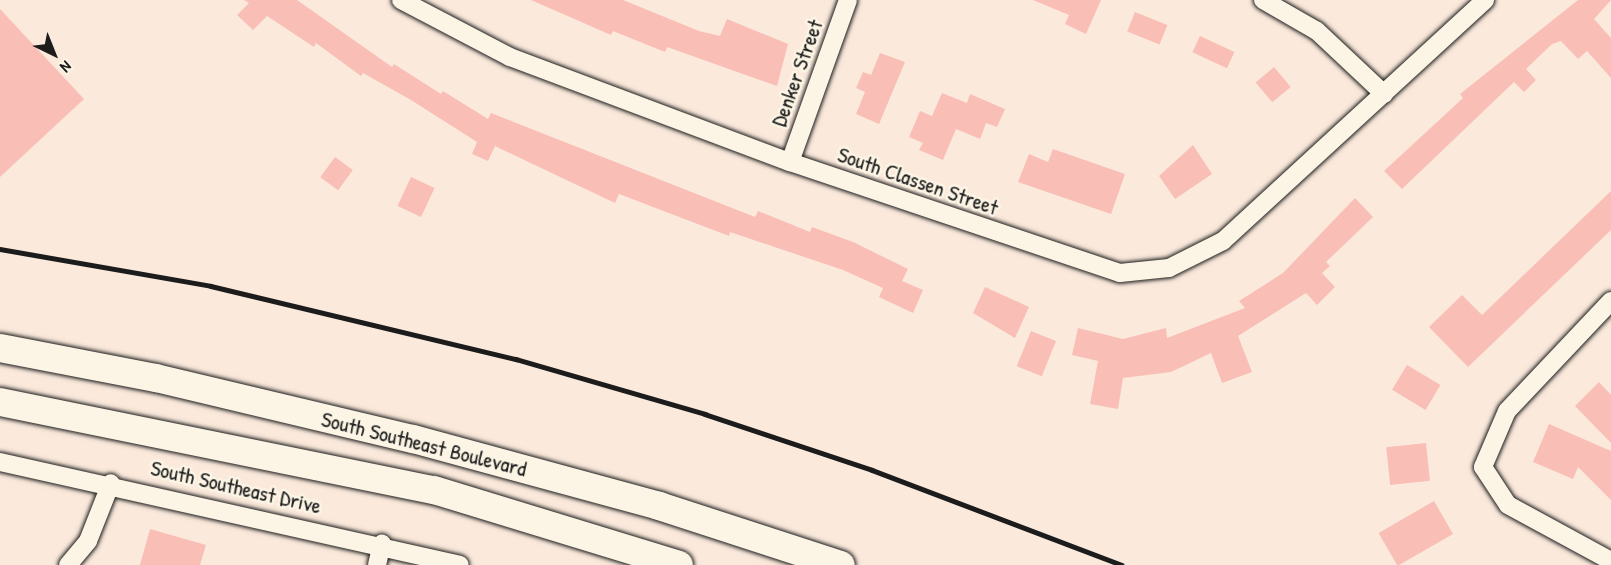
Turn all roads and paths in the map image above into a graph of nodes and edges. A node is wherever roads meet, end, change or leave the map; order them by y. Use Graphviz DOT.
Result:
graph roads {
  1 [pos="401,0"];
  2 [pos="848,0"];
  3 [pos="1263,0"];
  4 [pos="1485,0"];
  5 [pos="1384,93"];
  6 [pos="790,162"];
  7 [pos="1611,301"];
  8 [pos="0,348"];
  9 [pos="0,402"];
  10 [pos="0,462"];
  11 [pos="111,483"];
  12 [pos="382,544"];
  13 [pos="797,558"];
  14 [pos="1611,561"];
  15 [pos="68,565"];
  16 [pos="377,565"];
  17 [pos="460,565"];
  18 [pos="679,565"];
  19 [pos="842,565"];
  1 -- 6 [label="street, South Classen Street"];
  2 -- 6 [label="street, Denker Street"];
  3 -- 5 [label="street"];
  4 -- 5 [label="street, South Classen Street"];
  5 -- 6 [label="street, South Classen Street"];
  7 -- 14 [label="street"];
  8 -- 13 [label="main road, South Southeast Boulevard"];
  9 -- 18 [label="main road, South Southeast Boulevard"];
  10 -- 11 [label="street, South Southeast Drive"];
  11 -- 12 [label="street, South Southeast Drive"];
  11 -- 15 [label="street"];
  12 -- 16 [label="street"];
  12 -- 17 [label="street, South Southeast Drive"];
  13 -- 19 [label="main road, South Southeast Boulevard"];
}
